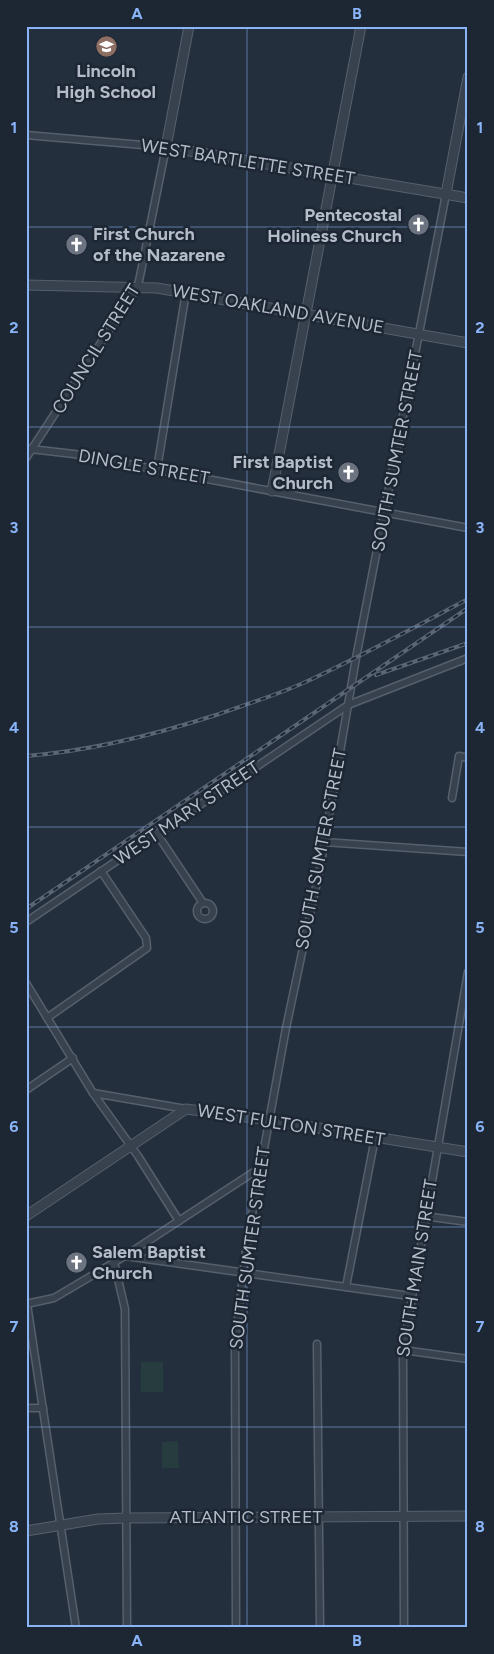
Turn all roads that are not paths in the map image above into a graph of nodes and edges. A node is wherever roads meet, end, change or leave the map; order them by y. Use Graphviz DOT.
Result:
graph roads {
  1 [pos="189,26"];
  2 [pos="362,26"];
  3 [pos="468,76"];
  4 [pos="26,135"];
  5 [pos="166,147"];
  6 [pos="333,175"];
  7 [pos="446,194"];
  8 [pos="468,198"];
  9 [pos="26,284"];
  10 [pos="138,286"];
  11 [pos="186,292"];
  12 [pos="306,314"];
  13 [pos="419,334"];
  14 [pos="468,343"];
  15 [pos="29,449"];
  16 [pos="26,458"];
  17 [pos="157,469"];
  18 [pos="272,491"];
  19 [pos="386,512"];
  20 [pos="468,528"];
  21 [pos="468,658"];
  22 [pos="348,706"];
  23 [pos="468,758"];
  24 [pos="452,798"];
  25 [pos="157,834"];
  26 [pos="324,842"];
  27 [pos="468,852"];
  28 [pos="101,871"];
  29 [pos="203,903"];
  30 [pos="26,922"];
  31 [pos="468,972"];
  32 [pos="26,983"];
  33 [pos="465,1008"];
  34 [pos="47,1018"];
  35 [pos="73,1058"];
  36 [pos="26,1090"];
  37 [pos="93,1093"];
  38 [pos="186,1109"];
  39 [pos="269,1120"];
  40 [pos="376,1138"];
  41 [pos="130,1147"];
  42 [pos="437,1148"];
  43 [pos="468,1152"];
  44 [pos="260,1168"];
  45 [pos="26,1216"];
  46 [pos="424,1216"];
  47 [pos="179,1221"];
  48 [pos="468,1222"];
  49 [pos="125,1256"];
  50 [pos="114,1262"];
  51 [pos="243,1273"];
  52 [pos="346,1287"];
  53 [pos="410,1296"];
  54 [pos="27,1304"];
  55 [pos="317,1344"];
  56 [pos="403,1350"];
  57 [pos="468,1359"];
  58 [pos="26,1408"];
  59 [pos="43,1408"];
  60 [pos="403,1516"];
  61 [pos="468,1516"];
  62 [pos="235,1517"];
  63 [pos="318,1517"];
  64 [pos="126,1518"];
  65 [pos="60,1525"];
  66 [pos="26,1531"];
  67 [pos="76,1628"];
  68 [pos="127,1628"];
  69 [pos="236,1628"];
  70 [pos="320,1628"];
  71 [pos="404,1628"];
  1 -- 5 [label="street, COUNCIL STREET"];
  2 -- 6 [label="street"];
  3 -- 7 [label="street, SOUTH SUMTER STREET"];
  4 -- 5 [label="street, WEST BARTLETTE STREET"];
  5 -- 6 [label="street, WEST BARTLETTE STREET"];
  5 -- 10 [label="street, COUNCIL STREET"];
  6 -- 7 [label="street, WEST BARTLETTE STREET"];
  6 -- 12 [label="street"];
  7 -- 8 [label="street, WEST BARTLETTE STREET"];
  7 -- 13 [label="street, SOUTH SUMTER STREET"];
  9 -- 10 [label="street, WEST OAKLAND AVENUE"];
  10 -- 11 [label="street, WEST OAKLAND AVENUE"];
  10 -- 15 [label="street, COUNCIL STREET"];
  11 -- 12 [label="street, WEST OAKLAND AVENUE"];
  11 -- 17 [label="street"];
  12 -- 13 [label="street, WEST OAKLAND AVENUE"];
  12 -- 18 [label="street"];
  13 -- 14 [label="street, WEST OAKLAND AVENUE"];
  13 -- 19 [label="street, SOUTH SUMTER STREET"];
  15 -- 16 [label="street, COUNCIL STREET"];
  15 -- 17 [label="street, DINGLE STREET"];
  17 -- 18 [label="street, DINGLE STREET"];
  18 -- 19 [label="street, DINGLE STREET"];
  19 -- 20 [label="street, DINGLE STREET"];
  19 -- 22 [label="street, SOUTH SUMTER STREET"];
  21 -- 22 [label="street, WEST MARY STREET"];
  22 -- 25 [label="street, WEST MARY STREET"];
  22 -- 26 [label="street, SOUTH SUMTER STREET"];
  23 -- 24 [label="street"];
  25 -- 28 [label="street, WEST MARY STREET"];
  25 -- 29 [label="street"];
  26 -- 27 [label="street"];
  26 -- 39 [label="street, SOUTH SUMTER STREET"];
  28 -- 30 [label="street, WEST MARY STREET"];
  28 -- 34 [label="street"];
  31 -- 33 [label="street, SOUTH MAIN STREET"];
  32 -- 34 [label="street"];
  33 -- 42 [label="street, SOUTH MAIN STREET"];
  34 -- 35 [label="street"];
  35 -- 36 [label="street"];
  35 -- 37 [label="street"];
  37 -- 38 [label="street"];
  37 -- 41 [label="street"];
  38 -- 39 [label="street, WEST FULTON STREET"];
  38 -- 41 [label="street, WEST FULTON STREET"];
  39 -- 40 [label="street, WEST FULTON STREET"];
  39 -- 44 [label="street, SOUTH SUMTER STREET"];
  40 -- 42 [label="street, WEST FULTON STREET"];
  40 -- 52 [label="street"];
  41 -- 45 [label="street, WEST FULTON STREET"];
  41 -- 47 [label="street"];
  42 -- 43 [label="street, WEST FULTON STREET"];
  42 -- 46 [label="street, SOUTH MAIN STREET"];
  44 -- 47 [label="street"];
  44 -- 51 [label="street, SOUTH SUMTER STREET"];
  46 -- 48 [label="street"];
  46 -- 53 [label="street, SOUTH MAIN STREET"];
  47 -- 49 [label="street"];
  49 -- 50 [label="street"];
  49 -- 51 [label="street"];
  50 -- 54 [label="street"];
  50 -- 64 [label="street"];
  51 -- 52 [label="street"];
  51 -- 62 [label="street, SOUTH SUMTER STREET"];
  52 -- 53 [label="street"];
  53 -- 56 [label="street, SOUTH MAIN STREET"];
  54 -- 59 [label="street"];
  55 -- 63 [label="street"];
  56 -- 57 [label="street"];
  56 -- 60 [label="street, SOUTH MAIN STREET"];
  58 -- 59 [label="street"];
  59 -- 65 [label="street"];
  60 -- 61 [label="street, ATLANTIC STREET"];
  60 -- 63 [label="street, ATLANTIC STREET"];
  60 -- 71 [label="street, SOUTH MAIN STREET"];
  62 -- 63 [label="street, ATLANTIC STREET"];
  62 -- 64 [label="street, ATLANTIC STREET"];
  62 -- 69 [label="street, SOUTH SUMTER STREET"];
  63 -- 70 [label="street"];
  64 -- 65 [label="street, ATLANTIC STREET"];
  64 -- 68 [label="street"];
  65 -- 66 [label="street, ATLANTIC STREET"];
  65 -- 67 [label="street"];
}
